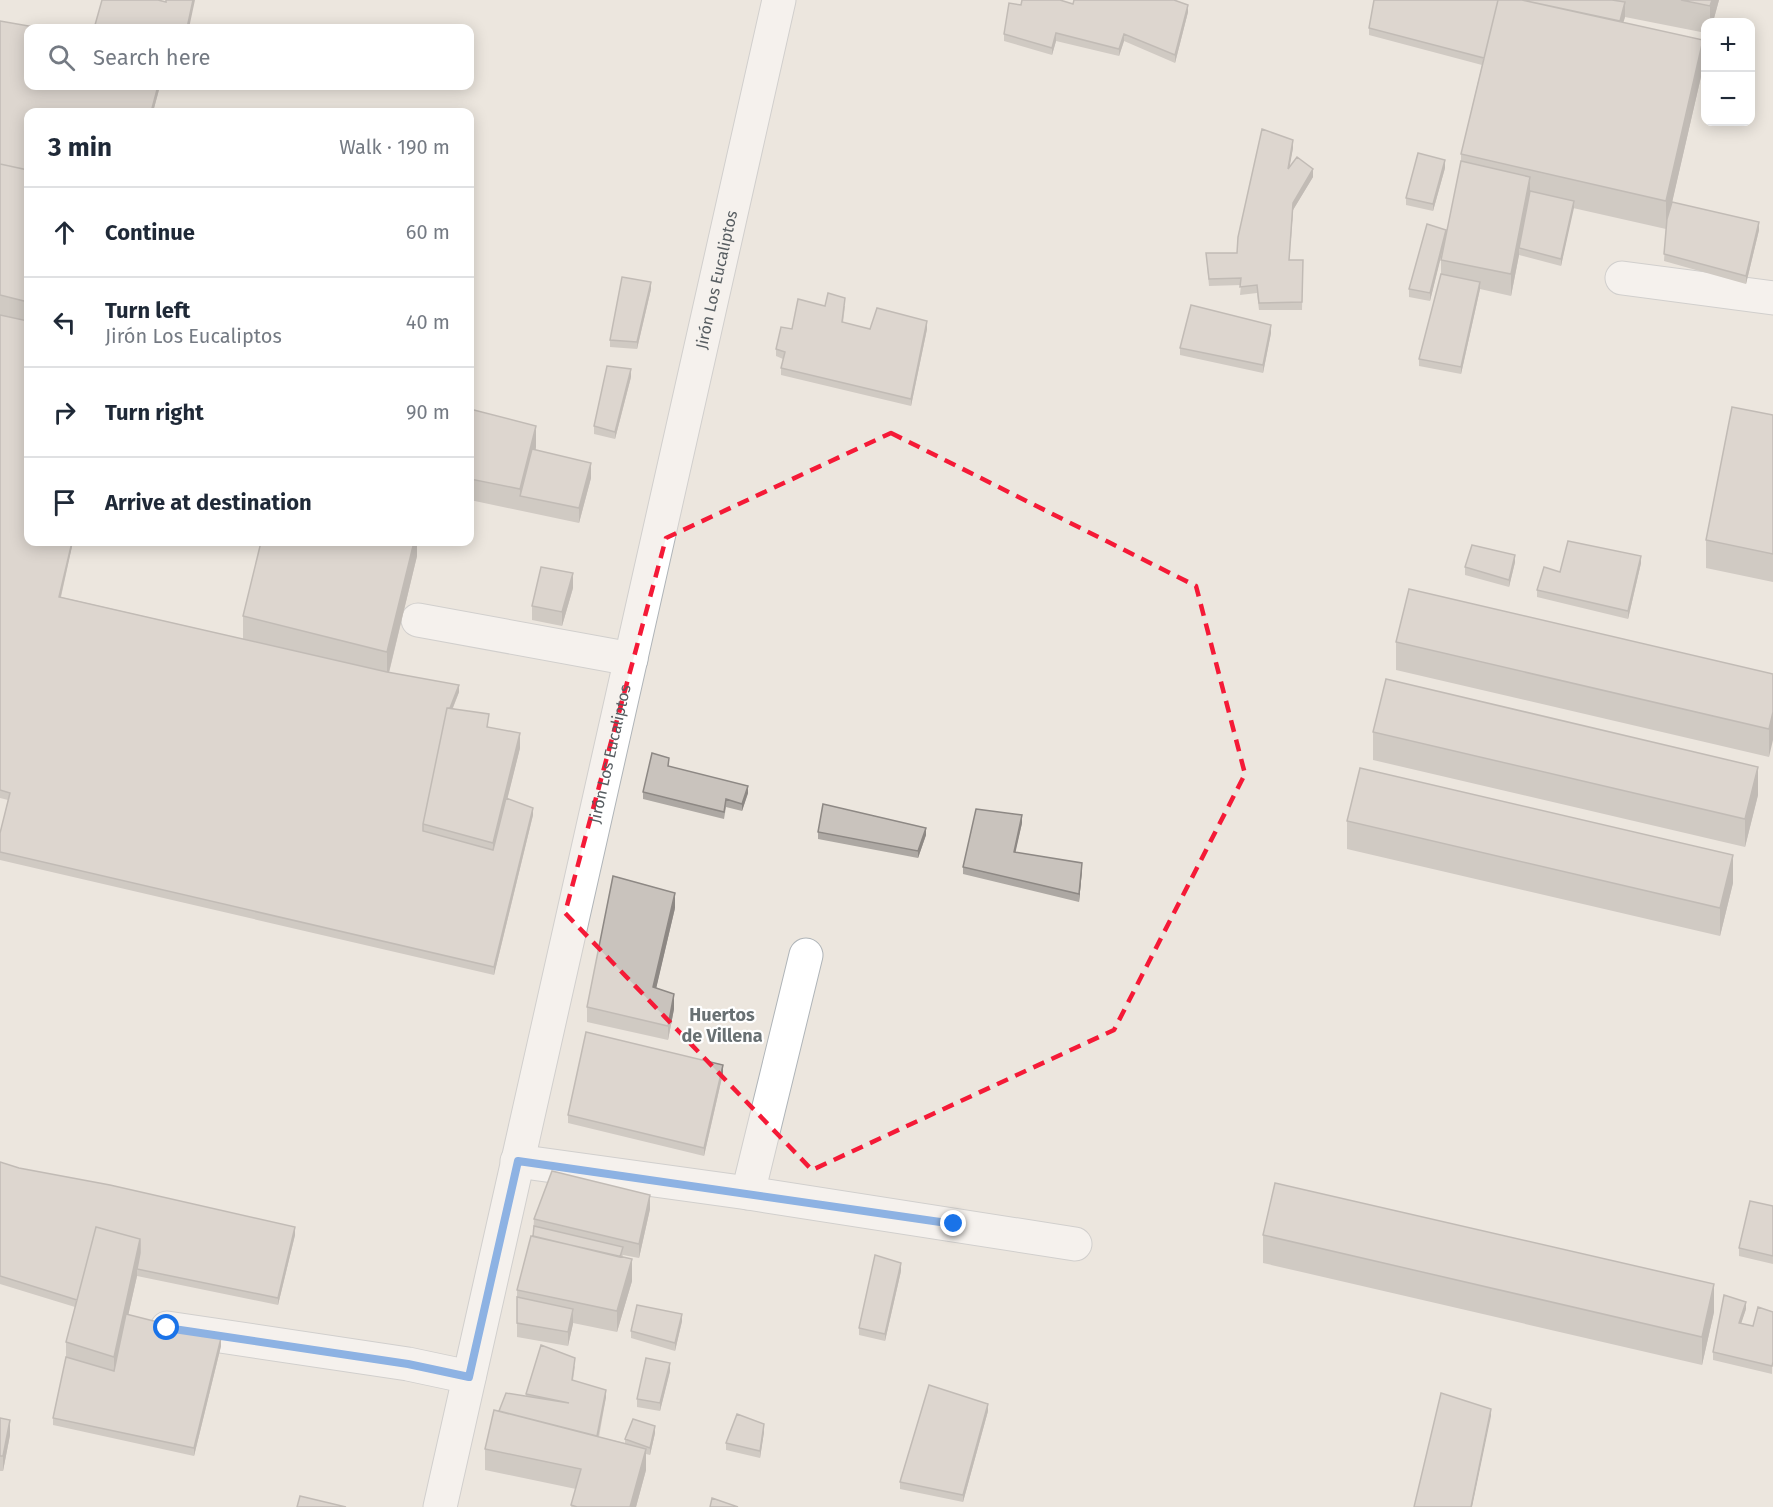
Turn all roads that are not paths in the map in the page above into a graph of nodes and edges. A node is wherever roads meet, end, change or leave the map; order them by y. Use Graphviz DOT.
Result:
graph roads {
  1 [pos="779,0"];
  2 [pos="1622,278"];
  3 [pos="1773,298"];
  4 [pos="418,620"];
  5 [pos="631,658"];
  6 [pos="806,955"];
  7 [pos="518,1161"];
  8 [pos="748,1193"];
  9 [pos="1075,1244"];
  10 [pos="167,1328"];
  11 [pos="469,1377"];
  12 [pos="440,1507"];
  1 -- 5 [label="street, Jirón Los Eucaliptos"];
  2 -- 3 [label="street"];
  4 -- 5 [label="street"];
  5 -- 7 [label="street, Jirón Los Eucaliptos"];
  6 -- 8 [label="street"];
  7 -- 8 [label="street"];
  7 -- 11 [label="street, Jirón Los Eucaliptos"];
  8 -- 9 [label="street"];
  10 -- 11 [label="street"];
  11 -- 12 [label="street, Jirón Los Eucaliptos"];
}
